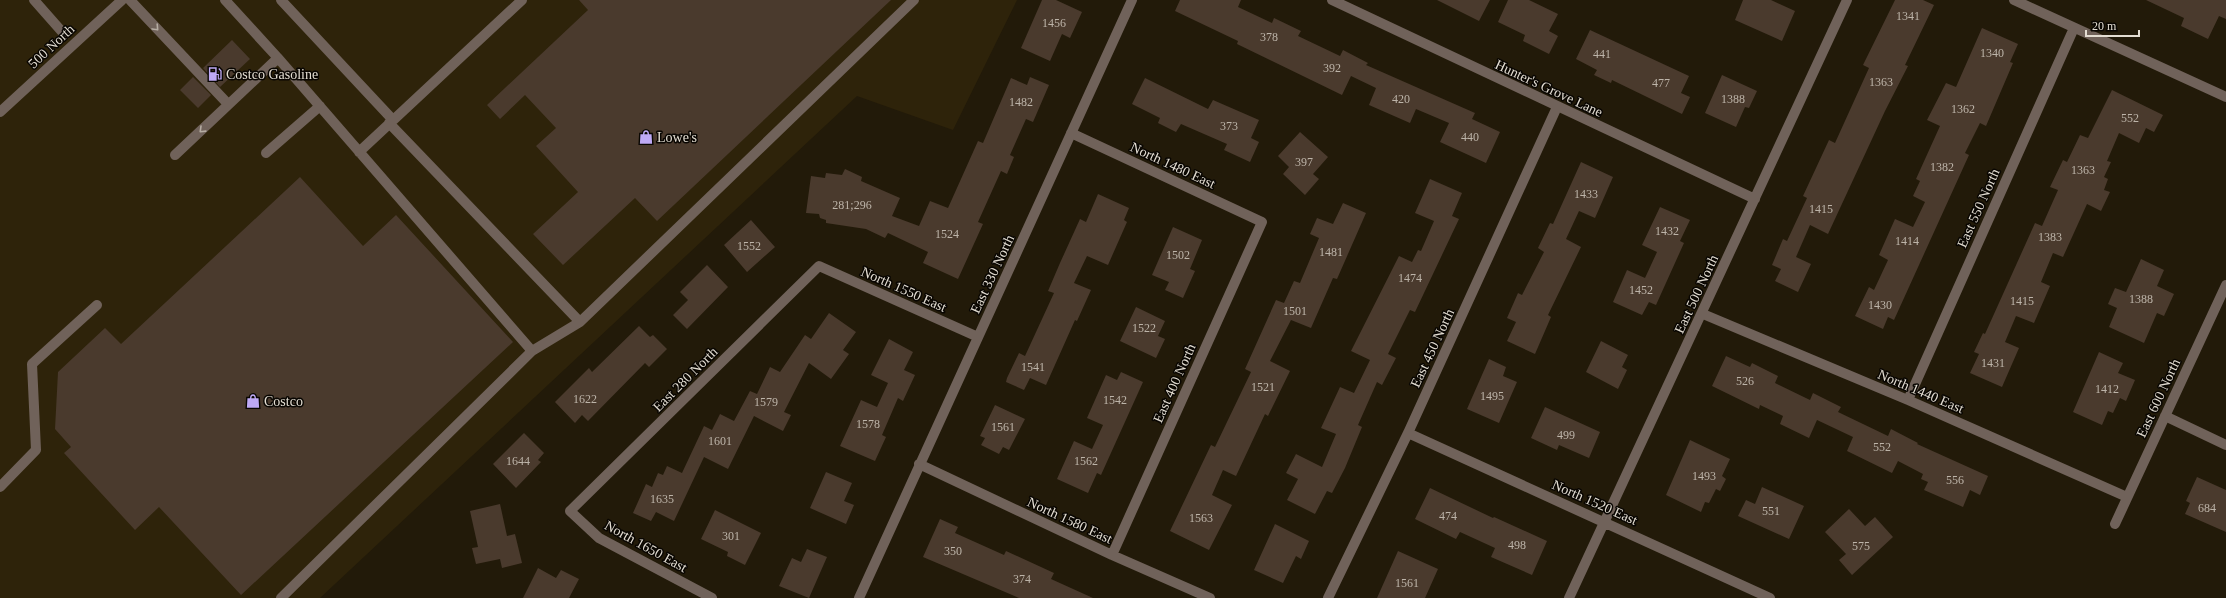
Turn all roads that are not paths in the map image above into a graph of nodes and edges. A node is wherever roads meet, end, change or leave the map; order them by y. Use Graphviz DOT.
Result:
graph roads {
  1 [pos="34,0"];
  2 [pos="122,0"];
  3 [pos="130,0"];
  4 [pos="225,0"];
  5 [pos="281,0"];
  6 [pos="522,0"];
  7 [pos="914,0"];
  8 [pos="1132,0"];
  9 [pos="1332,0"];
  10 [pos="1847,0"];
  11 [pos="2014,0"];
  12 [pos="2074,28"];
  13 [pos="64,34"];
  14 [pos="278,58"];
  15 [pos="2226,97"];
  16 [pos="228,104"];
  17 [pos="320,106"];
  18 [pos="1557,107"];
  19 [pos="0,112"];
  20 [pos="391,121"];
  21 [pos="1071,134"];
  22 [pos="359,152"];
  23 [pos="266,153"];
  24 [pos="175,155"];
  25 [pos="1756,199"];
  26 [pos="1262,222"];
  27 [pos="819,266"];
  28 [pos="2226,285"];
  29 [pos="97,305"];
  30 [pos="1703,314"];
  31 [pos="580,322"];
  32 [pos="978,337"];
  33 [pos="532,351"];
  34 [pos="1908,400"];
  35 [pos="2165,416"];
  36 [pos="1408,433"];
  37 [pos="2226,445"];
  38 [pos="919,464"];
  39 [pos="0,487"];
  40 [pos="2127,497"];
  41 [pos="570,511"];
  42 [pos="1604,521"];
  43 [pos="2115,524"];
  44 [pos="1112,555"];
  45 [pos="281,598"];
  46 [pos="712,598"];
  47 [pos="859,598"];
  48 [pos="1210,598"];
  49 [pos="1328,598"];
  50 [pos="1568,598"];
  51 [pos="1770,598"];
  1 -- 13 [label="street"];
  2 -- 19 [label="street, 500 North"];
  3 -- 16 [label="street, one-way"];
  4 -- 14 [label="street"];
  5 -- 20 [label="street"];
  6 -- 20 [label="street"];
  7 -- 31 [label="street"];
  8 -- 21 [label="street, East 330 North"];
  9 -- 18 [label="street, Hunter's Grove Lane"];
  10 -- 25 [label="street, East 500 North"];
  11 -- 12 [label="street"];
  12 -- 15 [label="street"];
  12 -- 34 [label="street, East 550 North"];
  14 -- 16 [label="street"];
  14 -- 17 [label="street"];
  16 -- 24 [label="street, one-way"];
  17 -- 22 [label="street"];
  17 -- 23 [label="street"];
  18 -- 25 [label="street, Hunter's Grove Lane"];
  18 -- 36 [label="street, East 450 North"];
  20 -- 22 [label="street"];
  20 -- 31 [label="street"];
  21 -- 26 [label="street, North 1480 East"];
  21 -- 32 [label="street, East 330 North"];
  22 -- 33 [label="street"];
  25 -- 30 [label="street, East 500 North"];
  26 -- 44 [label="street, East 400 North"];
  27 -- 32 [label="street, North 1550 East"];
  27 -- 41 [label="street, East 280 North"];
  28 -- 35 [label="street, East 600 North"];
  29 -- 39 [label="street"];
  30 -- 34 [label="street, North 1440 East"];
  30 -- 42 [label="street, East 500 North"];
  31 -- 33 [label="street"];
  32 -- 38 [label="street, East 330 North"];
  33 -- 45 [label="street"];
  34 -- 40 [label="street, North 1440 East"];
  35 -- 37 [label="street"];
  35 -- 40 [label="street, East 600 North"];
  36 -- 42 [label="street, North 1520 East"];
  36 -- 49 [label="street, East 450 North"];
  38 -- 44 [label="street, North 1580 East"];
  38 -- 47 [label="street, East 330 North"];
  40 -- 43 [label="street, East 600 North"];
  41 -- 46 [label="street, North 1650 East"];
  42 -- 50 [label="street, East 500 North"];
  42 -- 51 [label="street, North 1520 East"];
  44 -- 48 [label="street, North 1580 East"];
}
